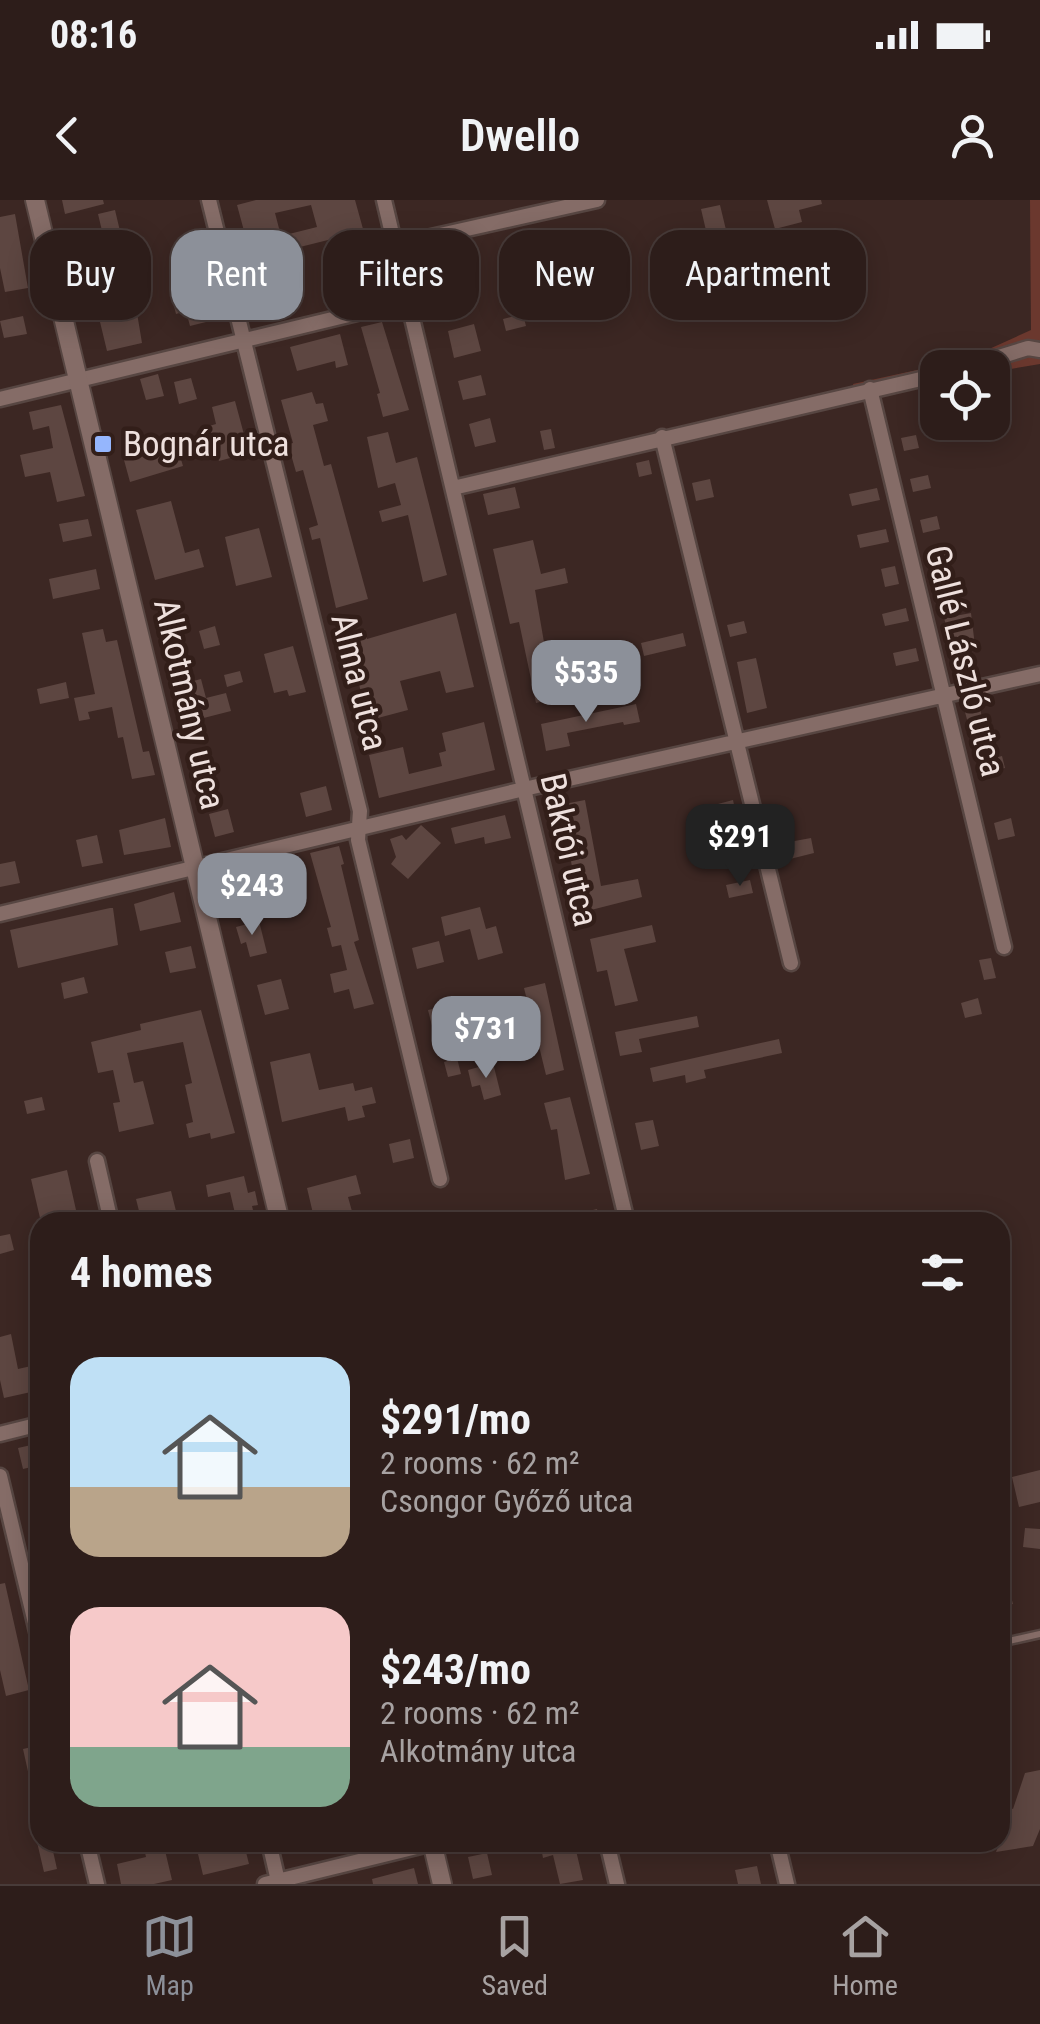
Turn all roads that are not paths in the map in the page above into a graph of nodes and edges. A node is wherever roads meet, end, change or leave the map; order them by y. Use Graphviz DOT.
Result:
graph roads {
  1 [pos="35,200"];
  2 [pos="209,200"];
  3 [pos="384,200"];
  4 [pos="597,200"];
  5 [pos="391,230"];
  6 [pos="462,230"];
  7 [pos="327,320"];
  8 [pos="412,320"];
  9 [pos="244,341"];
  10 [pos="1040,350"];
  11 [pos="1010,354"];
  12 [pos="920,378"];
  13 [pos="78,381"];
  14 [pos="870,389"];
  15 [pos="0,399"];
  16 [pos="662,437"];
  17 [pos="453,488"];
  18 [pos="1040,674"];
  19 [pos="942,696"];
  20 [pos="737,743"];
  21 [pos="524,790"];
  22 [pos="359,829"];
  23 [pos="195,868"];
  24 [pos="0,914"];
  25 [pos="1004,947"];
  26 [pos="791,963"];
  27 [pos="96,1161"];
  28 [pos="440,1179"];
  29 [pos="109,1212"];
  30 [pos="278,1212"];
  31 [pos="625,1212"];
  32 [pos="30,1426"];
  33 [pos="0,1434"];
  34 [pos="0,1476"];
  35 [pos="30,1602"];
  36 [pos="1040,1634"];
  37 [pos="1010,1641"];
  38 [pos="89,1852"];
  39 [pos="270,1852"];
  40 [pos="397,1852"];
  41 [pos="436,1852"];
  42 [pos="609,1852"];
  43 [pos="779,1852"];
  44 [pos="272,1882"];
  45 [pos="97,1884"];
  46 [pos="442,1884"];
  47 [pos="616,1884"];
  48 [pos="787,1884"];
  1 -- 13 [label="street, Alkotmány utca"];
  2 -- 9 [label="street, Alma utca"];
  3 -- 5 [label="street, Baktói utca"];
  4 -- 6 [label="street"];
  7 -- 9 [label="street"];
  8 -- 17 [label="street, Baktói utca"];
  9 -- 13 [label="street"];
  9 -- 22 [label="street, Alma utca"];
  10 -- 11 [label="street"];
  12 -- 14 [label="street"];
  13 -- 15 [label="street"];
  13 -- 23 [label="street, Alkotmány utca"];
  14 -- 16 [label="street"];
  14 -- 19 [label="street, Gallé László utca"];
  16 -- 17 [label="street"];
  16 -- 20 [label="street"];
  17 -- 21 [label="street, Baktói utca"];
  18 -- 19 [label="street"];
  19 -- 20 [label="street"];
  19 -- 25 [label="street, Gallé László utca"];
  20 -- 21 [label="street"];
  20 -- 26 [label="street"];
  21 -- 22 [label="street"];
  21 -- 31 [label="street, Baktói utca"];
  22 -- 23 [label="street"];
  22 -- 28 [label="street, Alma utca"];
  23 -- 24 [label="street"];
  23 -- 30 [label="street, Alkotmány utca"];
  27 -- 29 [label="street"];
  32 -- 33 [label="street"];
  34 -- 35 [label="street"];
  36 -- 37 [label="lane"];
  38 -- 45 [label="street"];
  39 -- 44 [label="street"];
  40 -- 44 [label="street"];
  41 -- 46 [label="street"];
  42 -- 47 [label="street"];
  43 -- 48 [label="street"];
}
